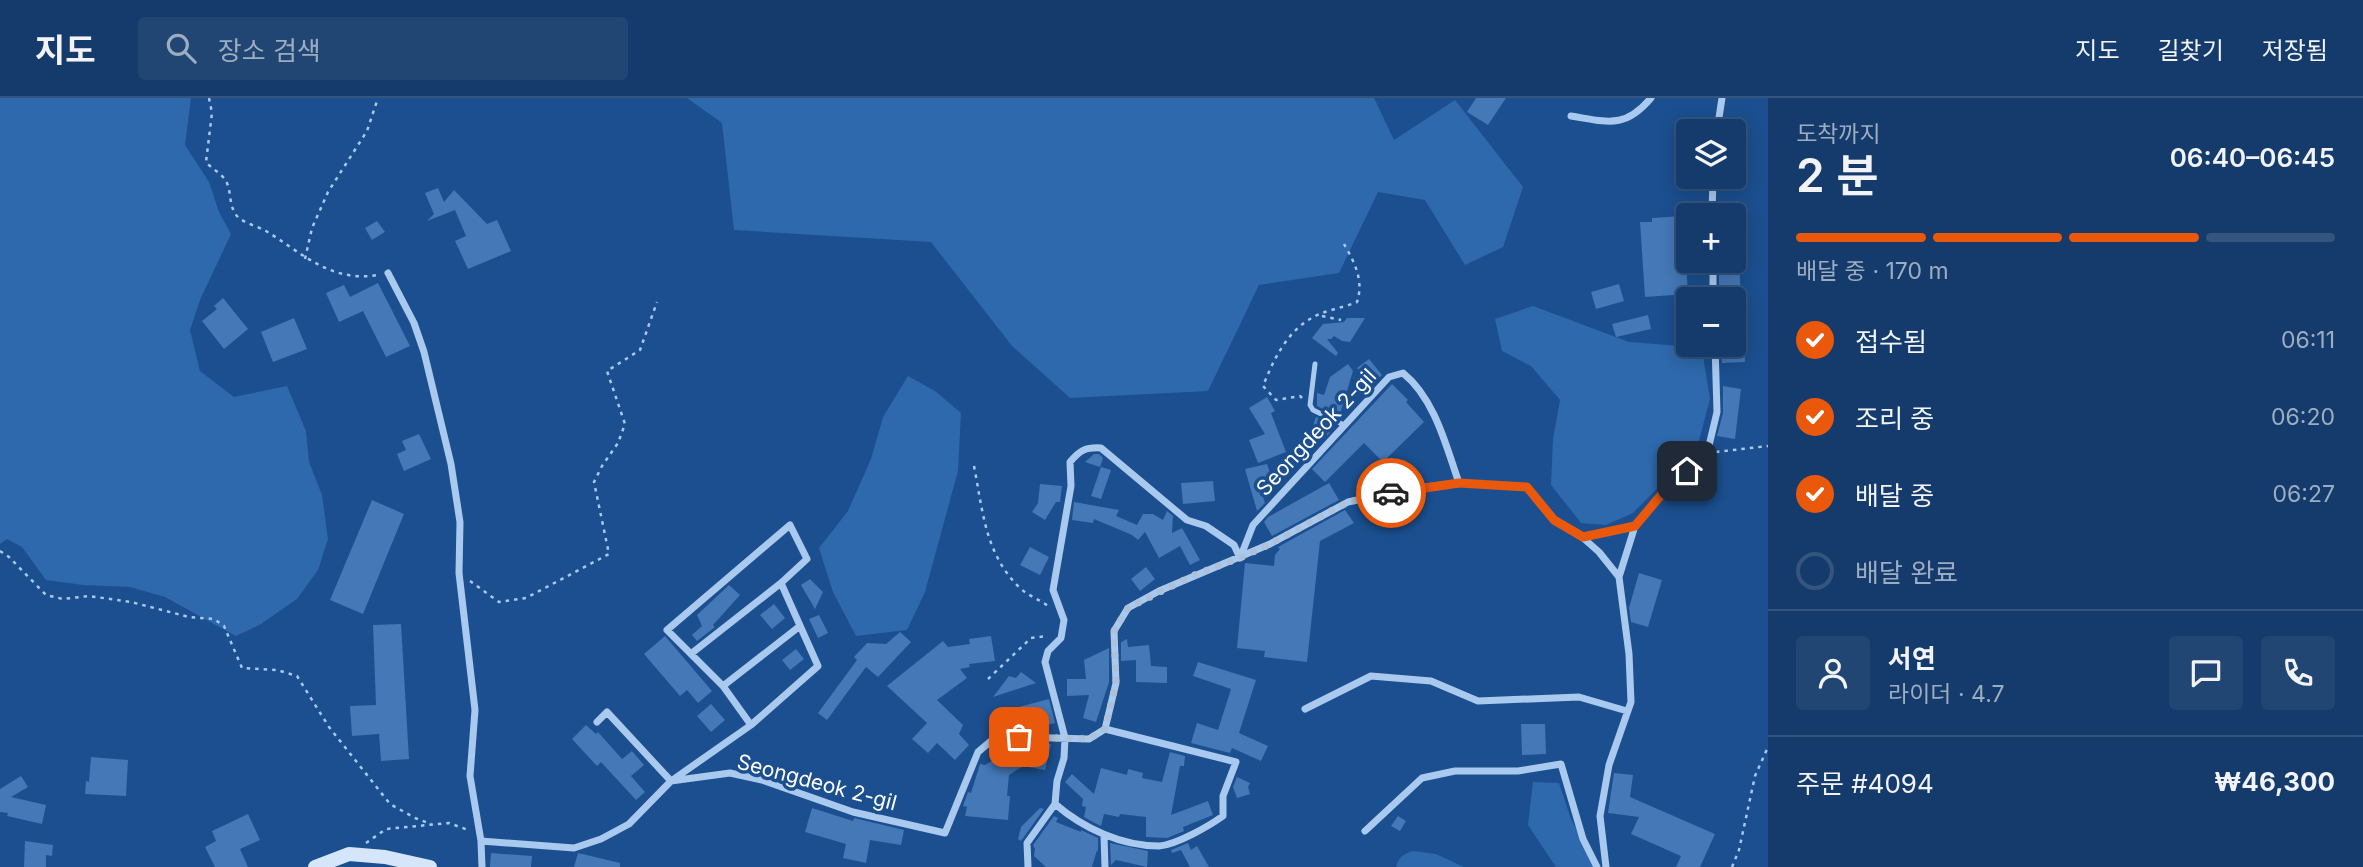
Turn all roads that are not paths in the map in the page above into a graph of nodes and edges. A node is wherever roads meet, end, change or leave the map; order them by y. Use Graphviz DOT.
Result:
graph roads {
  1 [pos="1651,98"];
  2 [pos="1722,98"];
  3 [pos="1571,116"];
  4 [pos="1719,119"];
  5 [pos="388,273"];
  6 [pos="1715,357"];
  7 [pos="1315,364"];
  8 [pos="1344,425"];
  9 [pos="1459,483"];
  10 [pos="1635,526"];
  11 [pos="1583,537"];
  12 [pos="1240,558"];
  13 [pos="1619,578"];
  14 [pos="781,583"];
  15 [pos="800,626"];
  16 [pos="692,653"];
  17 [pos="723,686"];
  18 [pos="1305,709"];
  19 [pos="1627,711"];
  20 [pos="597,722"];
  21 [pos="751,725"];
  22 [pos="1105,729"];
  23 [pos="1065,738"];
  24 [pos="671,781"];
  25 [pos="1055,804"];
  26 [pos="1365,831"];
  27 [pos="1104,836"];
  28 [pos="481,842"];
  29 [pos="315,867"];
  30 [pos="430,867"];
  31 [pos="482,867"];
  32 [pos="1028,867"];
  33 [pos="1105,867"];
  34 [pos="1597,867"];
  35 [pos="1606,867"];
  1 -- 3 [label="street"];
  2 -- 4 [label="street"];
  5 -- 28 [label="street"];
  6 -- 10 [label="street"];
  7 -- 8 [label="lane"];
  8 -- 9 [label="street, Seongdeok 2-gil"];
  8 -- 12 [label="street, Seongdeok 2-gil"];
  9 -- 11 [label="street"];
  9 -- 12 [label="street"];
  10 -- 11 [label="street"];
  10 -- 13 [label="street"];
  11 -- 13 [label="street"];
  12 -- 22 [label="street"];
  12 -- 23 [label="street"];
  13 -- 19 [label="street"];
  14 -- 15 [label="street"];
  14 -- 16 [label="street"];
  14 -- 16 [label="street"];
  15 -- 17 [label="street"];
  15 -- 21 [label="street"];
  16 -- 17 [label="street"];
  17 -- 21 [label="street"];
  18 -- 19 [label="street"];
  19 -- 35 [label="street"];
  20 -- 24 [label="street"];
  21 -- 24 [label="street"];
  22 -- 23 [label="street, Seongdeok 2-gil"];
  22 -- 27 [label="street"];
  23 -- 24 [label="street, Seongdeok 2-gil"];
  23 -- 25 [label="street"];
  24 -- 28 [label="street"];
  25 -- 27 [label="street"];
  25 -- 32 [label="street"];
  26 -- 34 [label="street"];
  27 -- 33 [label="street"];
  28 -- 31 [label="street"];
  29 -- 30 [label="main road"];
}
